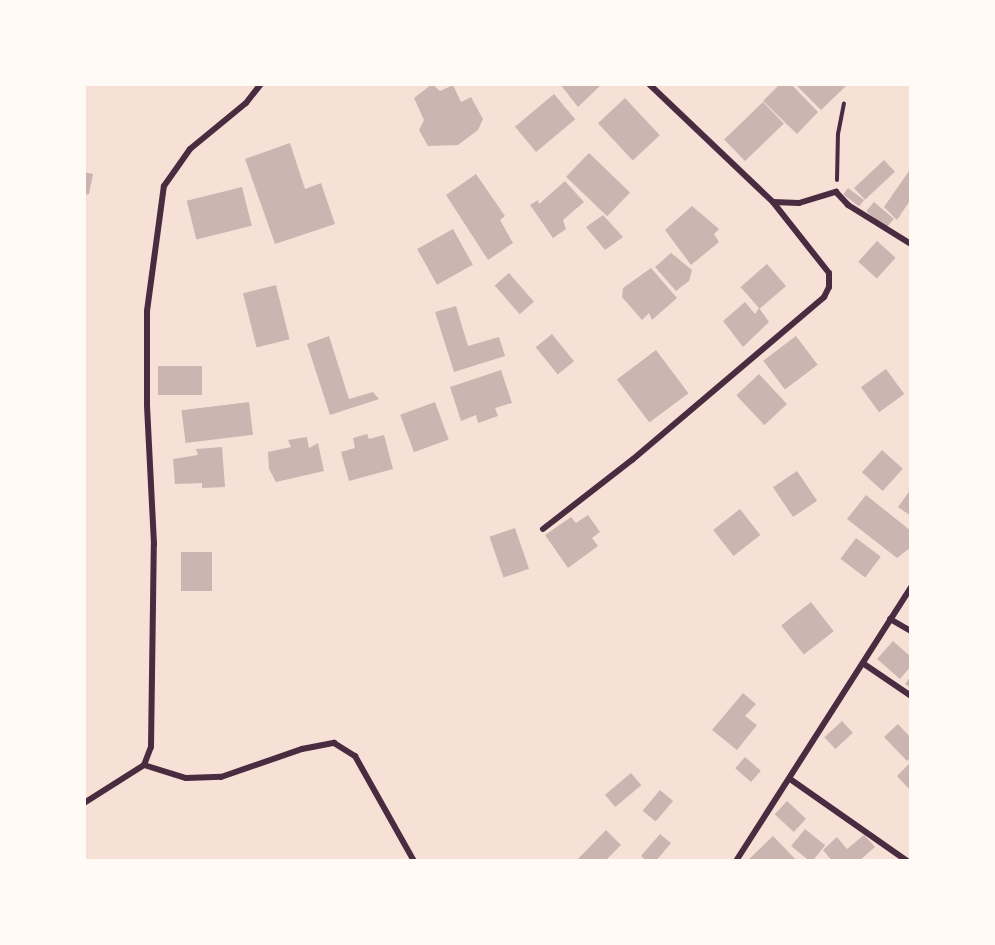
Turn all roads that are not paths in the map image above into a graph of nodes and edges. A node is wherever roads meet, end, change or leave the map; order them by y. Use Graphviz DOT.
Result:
graph roads {
  1 [pos="261,84"];
  2 [pos="649,84"];
  3 [pos="773,202"];
  4 [pos="911,244"];
  5 [pos="543,529"];
  6 [pos="911,587"];
  7 [pos="890,619"];
  8 [pos="911,631"];
  9 [pos="864,664"];
  10 [pos="911,696"];
  11 [pos="144,765"];
  12 [pos="790,779"];
  13 [pos="84,803"];
  14 [pos="414,861"];
  15 [pos="735,861"];
  16 [pos="906,861"];
  1 -- 11 [label="street"];
  2 -- 3 [label="street"];
  3 -- 4 [label="street"];
  3 -- 5 [label="street"];
  6 -- 7 [label="street"];
  7 -- 8 [label="street"];
  7 -- 9 [label="street"];
  9 -- 10 [label="street"];
  9 -- 12 [label="street"];
  11 -- 13 [label="street"];
  11 -- 14 [label="street"];
  12 -- 15 [label="street"];
  12 -- 16 [label="street"];
}
